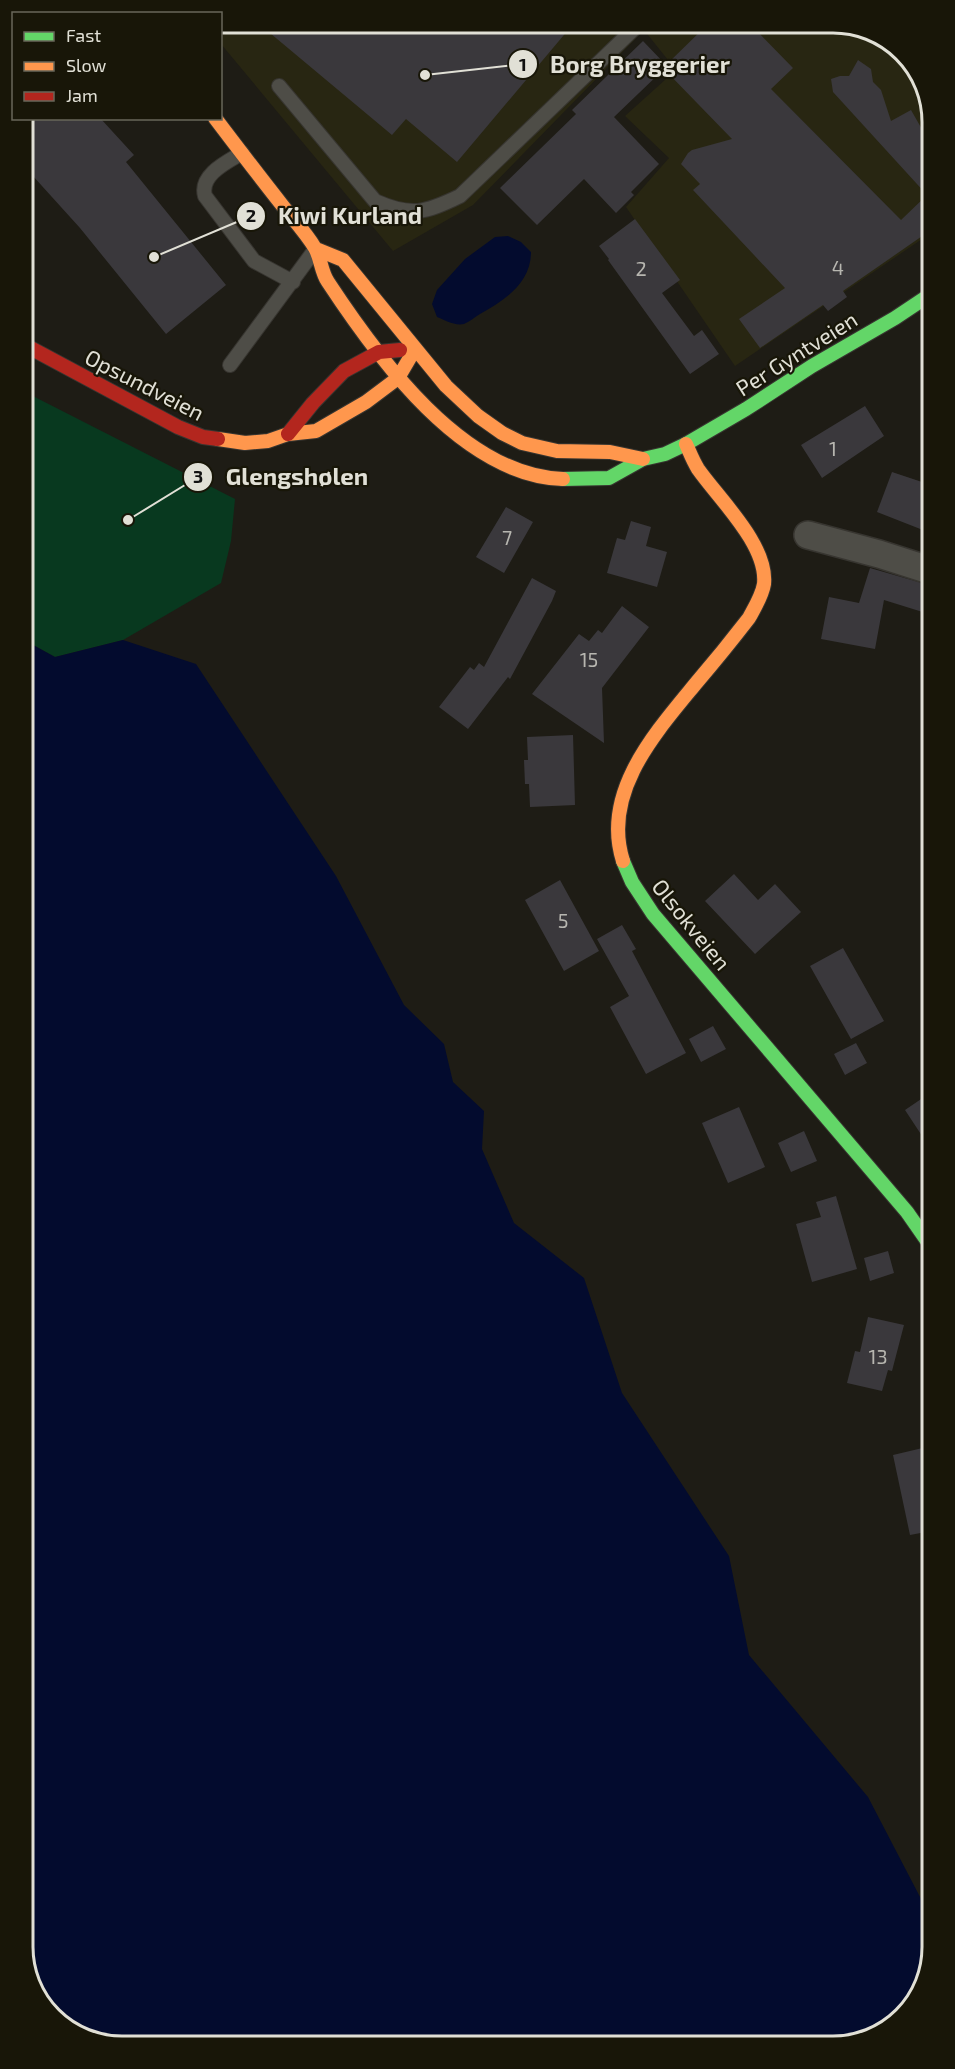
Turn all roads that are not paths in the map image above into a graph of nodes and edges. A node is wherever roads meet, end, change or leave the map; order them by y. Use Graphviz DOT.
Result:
graph roads {
  1 [pos="630,33"];
  2 [pos="279,86"];
  3 [pos="217,120"];
  4 [pos="242,153"];
  5 [pos="316,249"];
  6 [pos="293,282"];
  7 [pos="922,300"];
  8 [pos="33,349"];
  9 [pos="415,349"];
  10 [pos="379,352"];
  11 [pos="230,365"];
  12 [pos="398,378"];
  13 [pos="288,434"];
  14 [pos="686,444"];
  15 [pos="643,459"];
  16 [pos="808,535"];
  17 [pos="922,568"];
  18 [pos="922,1234"];
  1 -- 2 [label="lane"];
  3 -- 4 [label="street"];
  4 -- 5 [label="street"];
  4 -- 6 [label="lane"];
  5 -- 6 [label="lane"];
  5 -- 9 [label="street"];
  5 -- 10 [label="street"];
  6 -- 11 [label="lane"];
  7 -- 14 [label="street, Per Gyntveien"];
  8 -- 13 [label="street, Opsundveien"];
  9 -- 10 [label="street"];
  9 -- 12 [label="street, Opsundveien"];
  9 -- 15 [label="street"];
  10 -- 12 [label="street"];
  10 -- 13 [label="street"];
  12 -- 13 [label="street, Opsundveien"];
  12 -- 15 [label="street"];
  14 -- 15 [label="street, Per Gyntveien"];
  14 -- 18 [label="street, Olsokveien"];
  16 -- 17 [label="street"];
}
